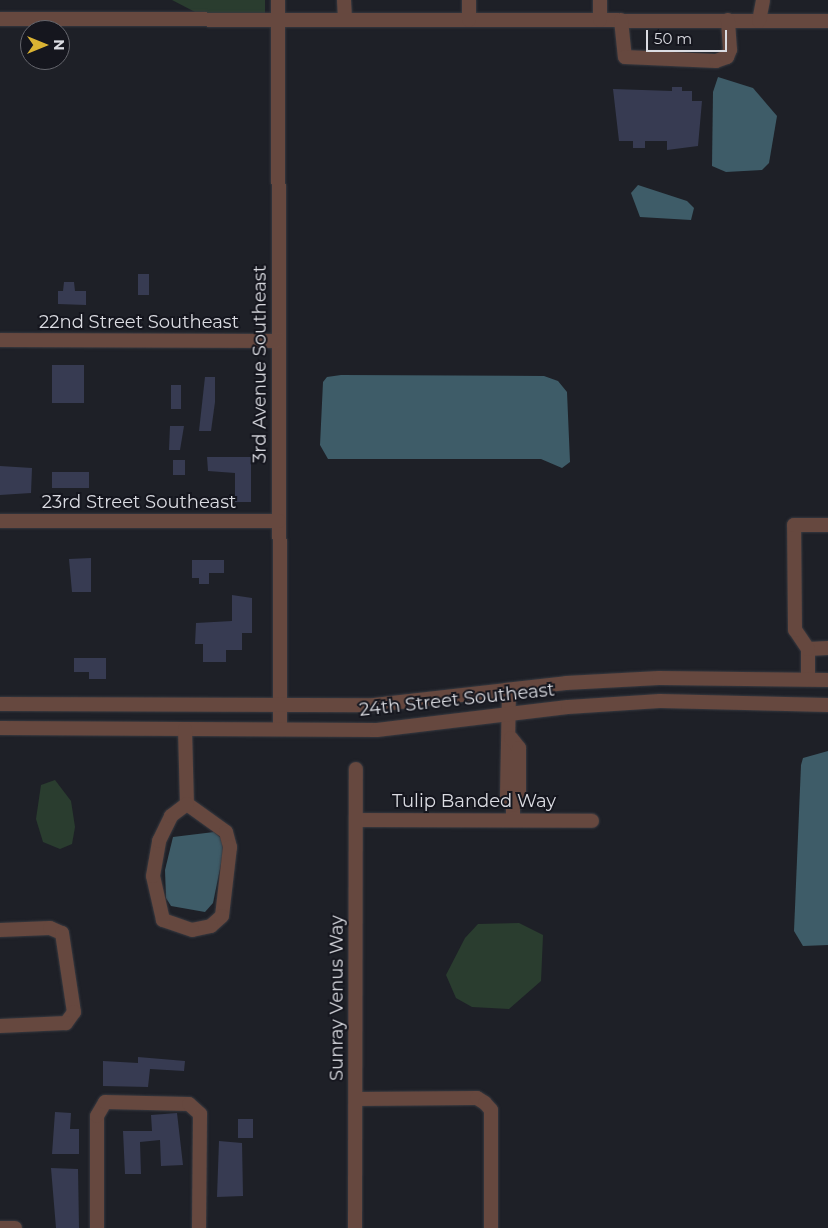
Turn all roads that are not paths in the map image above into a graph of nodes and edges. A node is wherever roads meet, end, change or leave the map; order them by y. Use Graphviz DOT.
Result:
graph roads {
  1 [pos="278,0"];
  2 [pos="344,0"];
  3 [pos="469,0"];
  4 [pos="600,0"];
  5 [pos="763,0"];
  6 [pos="0,19"];
  7 [pos="278,19"];
  8 [pos="345,19"];
  9 [pos="469,20"];
  10 [pos="600,20"];
  11 [pos="621,20"];
  12 [pos="728,20"];
  13 [pos="760,21"];
  14 [pos="828,21"];
  15 [pos="0,340"];
  16 [pos="278,341"];
  17 [pos="0,521"];
  18 [pos="279,521"];
  19 [pos="828,525"];
  20 [pos="828,648"];
  21 [pos="808,649"];
  22 [pos="808,679"];
  23 [pos="828,680"];
  24 [pos="509,691"];
  25 [pos="0,704"];
  26 [pos="279,704"];
  27 [pos="828,705"];
  28 [pos="510,715"];
  29 [pos="0,728"];
  30 [pos="185,729"];
  31 [pos="280,729"];
  32 [pos="356,768"];
  33 [pos="187,804"];
  34 [pos="356,820"];
  35 [pos="513,820"];
  36 [pos="592,821"];
  37 [pos="0,930"];
  38 [pos="0,1026"];
  39 [pos="356,1099"];
  40 [pos="0,1228"];
  41 [pos="15,1228"];
  42 [pos="97,1228"];
  43 [pos="199,1228"];
  44 [pos="356,1228"];
  45 [pos="491,1228"];
  1 -- 7 [label="street, 3rd Avenue Southeast"];
  2 -- 8 [label="street"];
  3 -- 9 [label="street"];
  4 -- 10 [label="street"];
  5 -- 13 [label="street"];
  6 -- 7 [label="street"];
  7 -- 8 [label="street"];
  7 -- 16 [label="street, 3rd Avenue Southeast"];
  8 -- 9 [label="street"];
  9 -- 10 [label="street"];
  10 -- 11 [label="street"];
  11 -- 12 [label="street"];
  11 -- 12 [label="street"];
  12 -- 13 [label="street"];
  13 -- 14 [label="street"];
  15 -- 16 [label="street, 22nd Street Southeast"];
  16 -- 18 [label="street, 3rd Avenue Southeast"];
  17 -- 18 [label="street, 23rd Street Southeast"];
  18 -- 26 [label="street, 3rd Avenue Southeast"];
  19 -- 21 [label="street"];
  20 -- 21 [label="street"];
  21 -- 22 [label="street"];
  22 -- 23 [label="street, 24th Street Southeast"];
  22 -- 24 [label="street, 24th Street Southeast"];
  24 -- 26 [label="street, 24th Street Southeast"];
  24 -- 28 [label="street"];
  25 -- 26 [label="street, 24th Street Southeast"];
  26 -- 31 [label="street, 3rd Avenue Southeast"];
  27 -- 28 [label="street, 24th Street Southeast"];
  28 -- 31 [label="street, 24th Street Southeast"];
  28 -- 35 [label="street"];
  29 -- 30 [label="street, 24th Street Southeast"];
  30 -- 31 [label="street, 24th Street Southeast"];
  30 -- 33 [label="street"];
  32 -- 34 [label="street, Sunray Venus Way"];
  33 -- 33 [label="street"];
  34 -- 35 [label="street, Tulip Banded Way"];
  34 -- 39 [label="street, Sunray Venus Way"];
  35 -- 36 [label="street, Tulip Banded Way"];
  37 -- 38 [label="street"];
  39 -- 44 [label="street, Sunray Venus Way"];
  39 -- 45 [label="street"];
  40 -- 41 [label="street"];
  42 -- 43 [label="street"];
}
